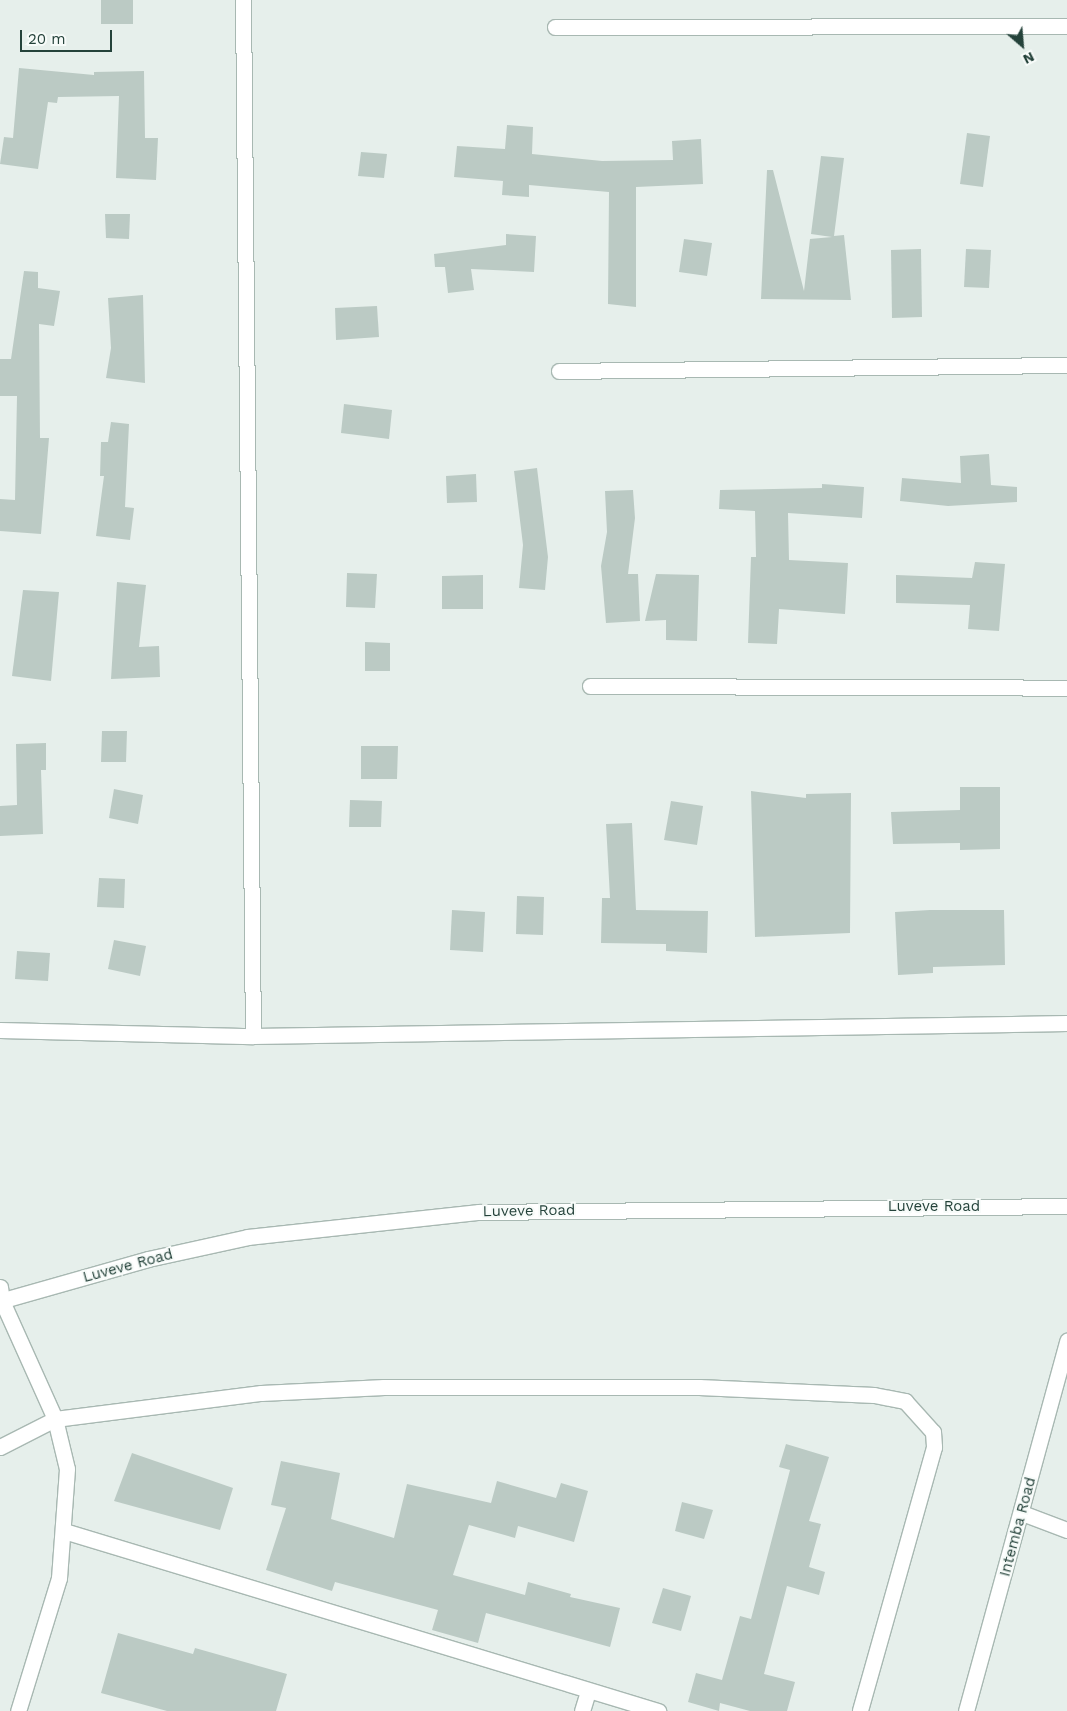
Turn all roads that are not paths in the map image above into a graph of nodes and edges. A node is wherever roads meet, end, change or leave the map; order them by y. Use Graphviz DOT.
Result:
graph roads {
  1 [pos="244,0"];
  2 [pos="1067,26"];
  3 [pos="555,27"];
  4 [pos="1067,365"];
  5 [pos="559,371"];
  6 [pos="590,686"];
  7 [pos="1067,688"];
  8 [pos="1067,1023"];
  9 [pos="0,1030"];
  10 [pos="253,1036"];
  11 [pos="1067,1206"];
  12 [pos="1,1296"];
  13 [pos="1067,1341"];
  14 [pos="55,1419"];
  15 [pos="0,1447"];
  16 [pos="1022,1513"];
  17 [pos="1067,1530"];
  18 [pos="64,1531"];
  19 [pos="588,1691"];
  20 [pos="18,1711"];
  21 [pos="582,1711"];
  22 [pos="658,1711"];
  23 [pos="860,1711"];
  24 [pos="966,1711"];
  1 -- 10 [label="street"];
  2 -- 3 [label="street"];
  4 -- 5 [label="street"];
  6 -- 7 [label="street"];
  8 -- 10 [label="street"];
  9 -- 10 [label="street"];
  11 -- 12 [label="street, Luveve Road"];
  12 -- 14 [label="street"];
  13 -- 16 [label="street, Intemba Road"];
  14 -- 15 [label="street"];
  14 -- 18 [label="street"];
  14 -- 23 [label="street"];
  16 -- 17 [label="street"];
  16 -- 24 [label="street, Intemba Road"];
  18 -- 19 [label="street"];
  18 -- 20 [label="street"];
  19 -- 21 [label="street"];
  19 -- 22 [label="street"];
}
